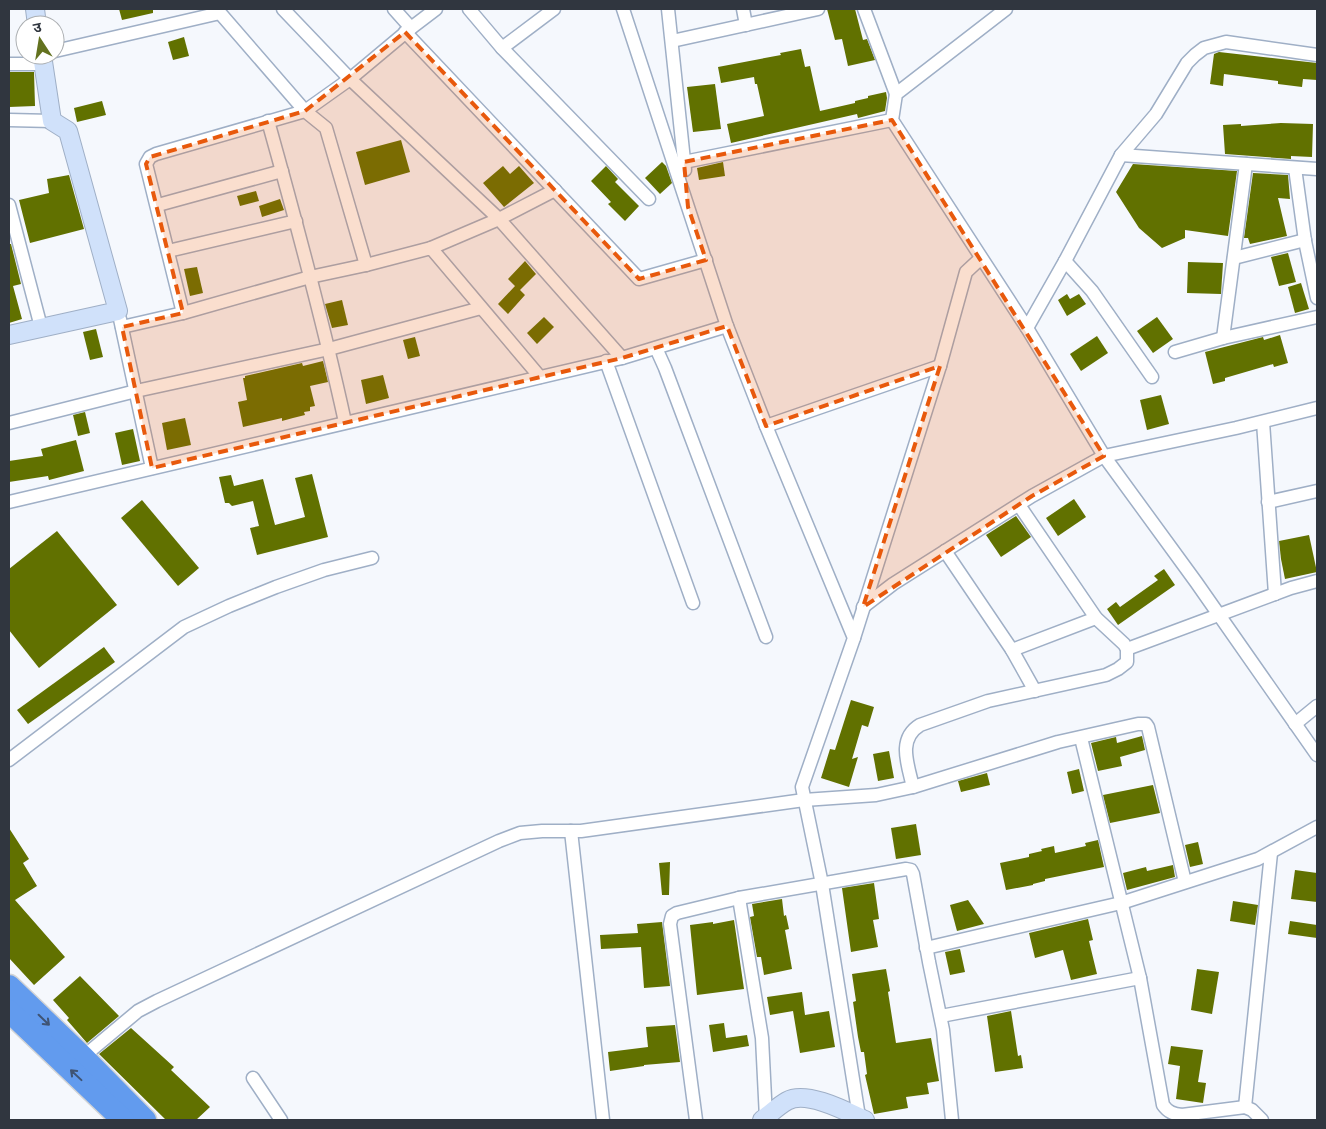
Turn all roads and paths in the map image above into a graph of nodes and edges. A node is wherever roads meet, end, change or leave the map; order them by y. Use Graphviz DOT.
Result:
graph roads {
  1 [pos="283,9"];
  2 [pos="394,9"];
  3 [pos="436,9"];
  4 [pos="469,9"];
  5 [pos="554,9"];
  6 [pos="623,9"];
  7 [pos="668,9"];
  8 [pos="743,9"];
  9 [pos="818,9"];
  10 [pos="864,9"];
  11 [pos="1006,9"];
  12 [pos="221,10"];
  13 [pos="746,25"];
  14 [pos="408,30"];
  15 [pos="672,41"];
  16 [pos="502,48"];
  17 [pos="65,51"];
  18 [pos="1317,55"];
  19 [pos="47,65"];
  20 [pos="350,79"];
  21 [pos="896,94"];
  22 [pos="305,111"];
  23 [pos="9,120"];
  24 [pos="892,120"];
  25 [pos="52,121"];
  26 [pos="268,121"];
  27 [pos="1121,155"];
  28 [pos="684,162"];
  29 [pos="1246,164"];
  30 [pos="1295,168"];
  31 [pos="1317,169"];
  32 [pos="282,170"];
  33 [pos="555,190"];
  34 [pos="649,199"];
  35 [pos="9,205"];
  36 [pos="158,205"];
  37 [pos="688,207"];
  38 [pos="499,219"];
  39 [pos="296,221"];
  40 [pos="1305,240"];
  41 [pos="14,248"];
  42 [pos="432,248"];
  43 [pos="168,251"];
  44 [pos="981,258"];
  45 [pos="1234,258"];
  46 [pos="706,260"];
  47 [pos="1065,261"];
  48 [pos="366,265"];
  49 [pos="310,277"];
  50 [pos="1317,298"];
  51 [pos="482,308"];
  52 [pos="183,313"];
  53 [pos="1317,318"];
  54 [pos="120,319"];
  55 [pos="727,326"];
  56 [pos="41,327"];
  57 [pos="1027,328"];
  58 [pos="9,335"];
  59 [pos="1223,338"];
  60 [pos="656,348"];
  61 [pos="329,349"];
  62 [pos="1175,352"];
  63 [pos="622,358"];
  64 [pos="606,361"];
  65 [pos="940,366"];
  66 [pos="540,377"];
  67 [pos="1152,377"];
  68 [pos="136,391"];
  69 [pos="1317,408"];
  70 [pos="345,422"];
  71 [pos="1263,422"];
  72 [pos="9,423"];
  73 [pos="766,426"];
  74 [pos="1104,456"];
  75 [pos="152,468"];
  76 [pos="1317,491"];
  77 [pos="9,502"];
  78 [pos="1268,502"];
  79 [pos="1019,505"];
  80 [pos="945,551"];
  81 [pos="372,558"];
  82 [pos="1317,581"];
  83 [pos="1275,594"];
  84 [pos="693,603"];
  85 [pos="863,607"];
  86 [pos="1220,616"];
  87 [pos="1096,618"];
  88 [pos="766,637"];
  89 [pos="854,638"];
  90 [pos="1127,649"];
  91 [pos="1012,650"];
  92 [pos="1035,691"];
  93 [pos="1317,706"];
  94 [pos="1294,724"];
  95 [pos="1081,738"];
  96 [pos="1317,755"];
  97 [pos="9,760"];
  98 [pos="913,787"];
  99 [pos="804,800"];
  100 [pos="1317,827"];
  101 [pos="571,831"];
  102 [pos="1271,853"];
  103 [pos="1185,882"];
  104 [pos="822,884"];
  105 [pos="739,898"];
  106 [pos="1121,903"];
  107 [pos="926,948"];
  108 [pos="1140,978"];
  109 [pos="9,986"];
  110 [pos="9,1011"];
  111 [pos="941,1016"];
  112 [pos="83,1057"];
  113 [pos="253,1078"];
  114 [pos="108,1094"];
  115 [pos="1246,1107"];
  116 [pos="120,1119"];
  117 [pos="764,1119"];
  118 [pos="862,1119"];
  119 [pos="145,1120"];
  120 [pos="281,1120"];
  121 [pos="604,1120"];
  122 [pos="696,1120"];
  123 [pos="952,1120"];
  124 [pos="1262,1120"];
  1 -- 20 [label="street"];
  2 -- 14 [label="street"];
  3 -- 14 [label="street"];
  4 -- 16 [label="street"];
  5 -- 16 [label="street"];
  6 -- 37 [label="street"];
  7 -- 15 [label="street"];
  8 -- 13 [label="street"];
  9 -- 13 [label="street"];
  10 -- 21 [label="street"];
  11 -- 21 [label="street"];
  12 -- 17 [label="street"];
  12 -- 22 [label="street"];
  13 -- 15 [label="street"];
  14 -- 20 [label="street"];
  14 -- 33 [label="street"];
  15 -- 28 [label="street"];
  16 -- 34 [label="street"];
  18 -- 27 [label="street"];
  19 -- 25 [label="street"];
  20 -- 22 [label="street"];
  20 -- 38 [label="street"];
  21 -- 24 [label="street"];
  22 -- 26 [label="street"];
  22 -- 48 [label="street"];
  23 -- 25 [label="street"];
  24 -- 28 [label="street"];
  24 -- 44 [label="street"];
  25 -- 54 [label="street"];
  26 -- 32 [label="street"];
  26 -- 36 [label="street"];
  27 -- 29 [label="street"];
  27 -- 47 [label="street"];
  28 -- 37 [label="street"];
  29 -- 30 [label="street"];
  29 -- 45 [label="street"];
  30 -- 31 [label="street"];
  30 -- 40 [label="street"];
  32 -- 36 [label="street"];
  32 -- 39 [label="street"];
  33 -- 38 [label="street"];
  33 -- 46 [label="street"];
  35 -- 41 [label="street"];
  36 -- 43 [label="street"];
  37 -- 46 [label="street"];
  38 -- 42 [label="street"];
  38 -- 63 [label="street"];
  39 -- 43 [label="street"];
  39 -- 49 [label="street"];
  40 -- 45 [label="street"];
  40 -- 50 [label="street"];
  41 -- 56 [label="street"];
  42 -- 48 [label="street"];
  42 -- 51 [label="street"];
  43 -- 52 [label="street"];
  44 -- 57 [label="street"];
  44 -- 65 [label="street"];
  45 -- 59 [label="street"];
  46 -- 55 [label="street"];
  47 -- 57 [label="street"];
  47 -- 67 [label="street"];
  48 -- 49 [label="street"];
  49 -- 52 [label="street"];
  49 -- 61 [label="street"];
  51 -- 61 [label="street"];
  51 -- 66 [label="street"];
  52 -- 54 [label="street"];
  53 -- 59 [label="street"];
  54 -- 56 [label="street"];
  54 -- 68 [label="street"];
  55 -- 60 [label="street"];
  55 -- 73 [label="street"];
  56 -- 58 [label="street"];
  57 -- 74 [label="street"];
  59 -- 62 [label="street"];
  60 -- 63 [label="street"];
  60 -- 88 [label="street"];
  61 -- 68 [label="street"];
  61 -- 70 [label="street"];
  63 -- 64 [label="street"];
  64 -- 66 [label="street"];
  64 -- 84 [label="street"];
  65 -- 73 [label="street"];
  65 -- 85 [label="street"];
  66 -- 70 [label="street"];
  68 -- 72 [label="street"];
  68 -- 75 [label="street"];
  69 -- 71 [label="street"];
  70 -- 75 [label="street"];
  71 -- 74 [label="street"];
  71 -- 78 [label="street"];
  73 -- 89 [label="street"];
  74 -- 79 [label="street"];
  74 -- 86 [label="street"];
  75 -- 77 [label="street"];
  76 -- 78 [label="street"];
  78 -- 83 [label="street"];
  79 -- 80 [label="street"];
  79 -- 87 [label="street"];
  80 -- 85 [label="street"];
  80 -- 91 [label="street"];
  81 -- 97 [label="street"];
  82 -- 83 [label="street"];
  83 -- 86 [label="street"];
  85 -- 89 [label="street"];
  86 -- 90 [label="street"];
  86 -- 94 [label="street"];
  87 -- 90 [label="street"];
  87 -- 91 [label="street"];
  89 -- 99 [label="street"];
  90 -- 92 [label="street"];
  91 -- 92 [label="street"];
  92 -- 98 [label="street"];
  93 -- 94 [label="street"];
  94 -- 96 [label="street"];
  95 -- 98 [label="street"];
  95 -- 103 [label="street"];
  95 -- 106 [label="street"];
  98 -- 99 [label="street"];
  99 -- 101 [label="street"];
  99 -- 104 [label="street"];
  100 -- 102 [label="street"];
  101 -- 112 [label="street"];
  101 -- 121 [label="street"];
  102 -- 103 [label="street"];
  102 -- 115 [label="street"];
  103 -- 106 [label="street"];
  104 -- 105 [label="street"];
  104 -- 107 [label="street"];
  104 -- 118 [label="street"];
  105 -- 117 [label="street"];
  105 -- 122 [label="street"];
  106 -- 107 [label="street"];
  106 -- 108 [label="street"];
  107 -- 111 [label="street"];
  108 -- 111 [label="street"];
  108 -- 115 [label="street"];
  109 -- 112 [label="highway, one-way"];
  114 -- 110 [label="highway, one-way"];
  111 -- 123 [label="street"];
  112 -- 114 [label="highway"];
  113 -- 120 [label="street"];
  114 -- 116 [label="highway"];
  114 -- 119 [label="highway"];
  115 -- 124 [label="street"];
  117 -- 118 [label="street"];
}
